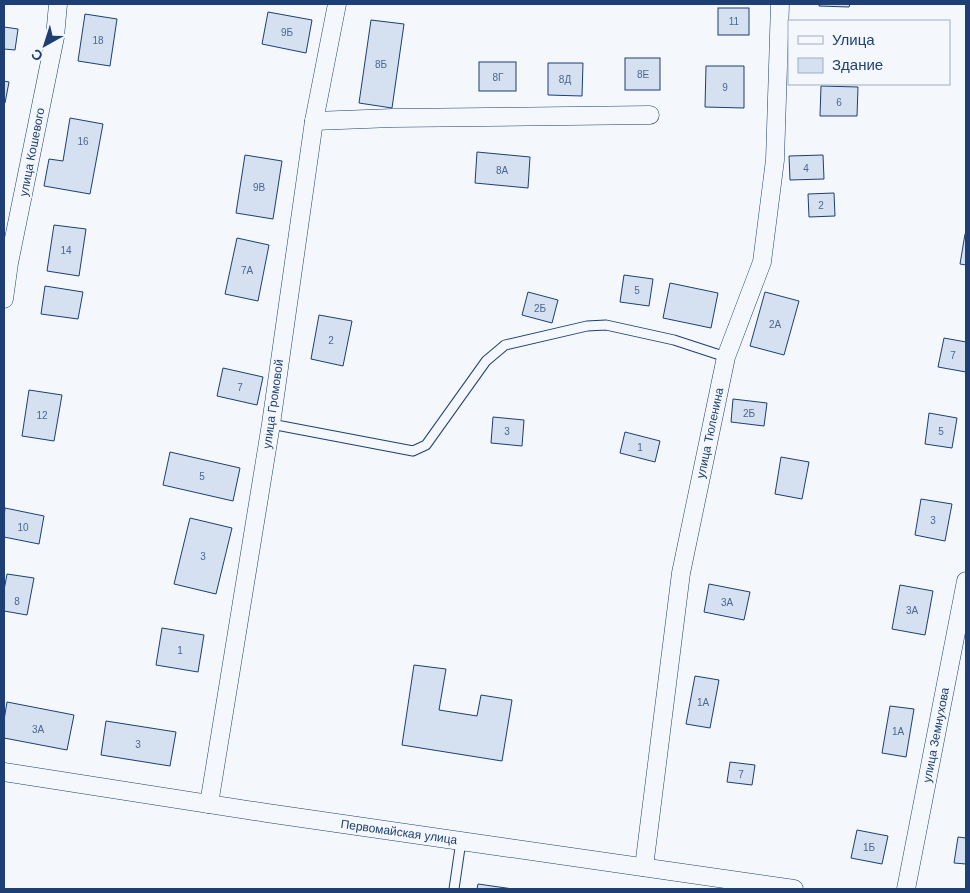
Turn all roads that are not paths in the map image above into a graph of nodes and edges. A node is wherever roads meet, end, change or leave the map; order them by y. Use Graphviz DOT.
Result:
graph roads {
  1 [pos="58,4"];
  2 [pos="337,4"];
  3 [pos="780,4"];
  4 [pos="650,115"];
  5 [pos="314,121"];
  6 [pos="4,299"];
  7 [pos="726,357"];
  8 [pos="270,424"];
  9 [pos="966,581"];
  10 [pos="4,772"];
  11 [pos="209,804"];
  12 [pos="461,841"];
  13 [pos="644,867"];
  14 [pos="454,889"];
  15 [pos="794,889"];
  16 [pos="906,889"];
  1 -- 6 [label="street, улица Кошевого"];
  2 -- 5 [label="street, улица Громовой"];
  3 -- 7 [label="street, улица Тюленина"];
  4 -- 5 [label="street"];
  5 -- 8 [label="street, улица Громовой"];
  7 -- 8 [label="lane"];
  7 -- 13 [label="street, улица Тюленина"];
  8 -- 11 [label="street, улица Громовой"];
  9 -- 16 [label="street, улица Земнухова"];
  10 -- 11 [label="street, Первомайская улица"];
  11 -- 12 [label="street, Первомайская улица"];
  12 -- 13 [label="street, Первомайская улица"];
  12 -- 14 [label="lane"];
  13 -- 15 [label="street, Первомайская улица"];
}
